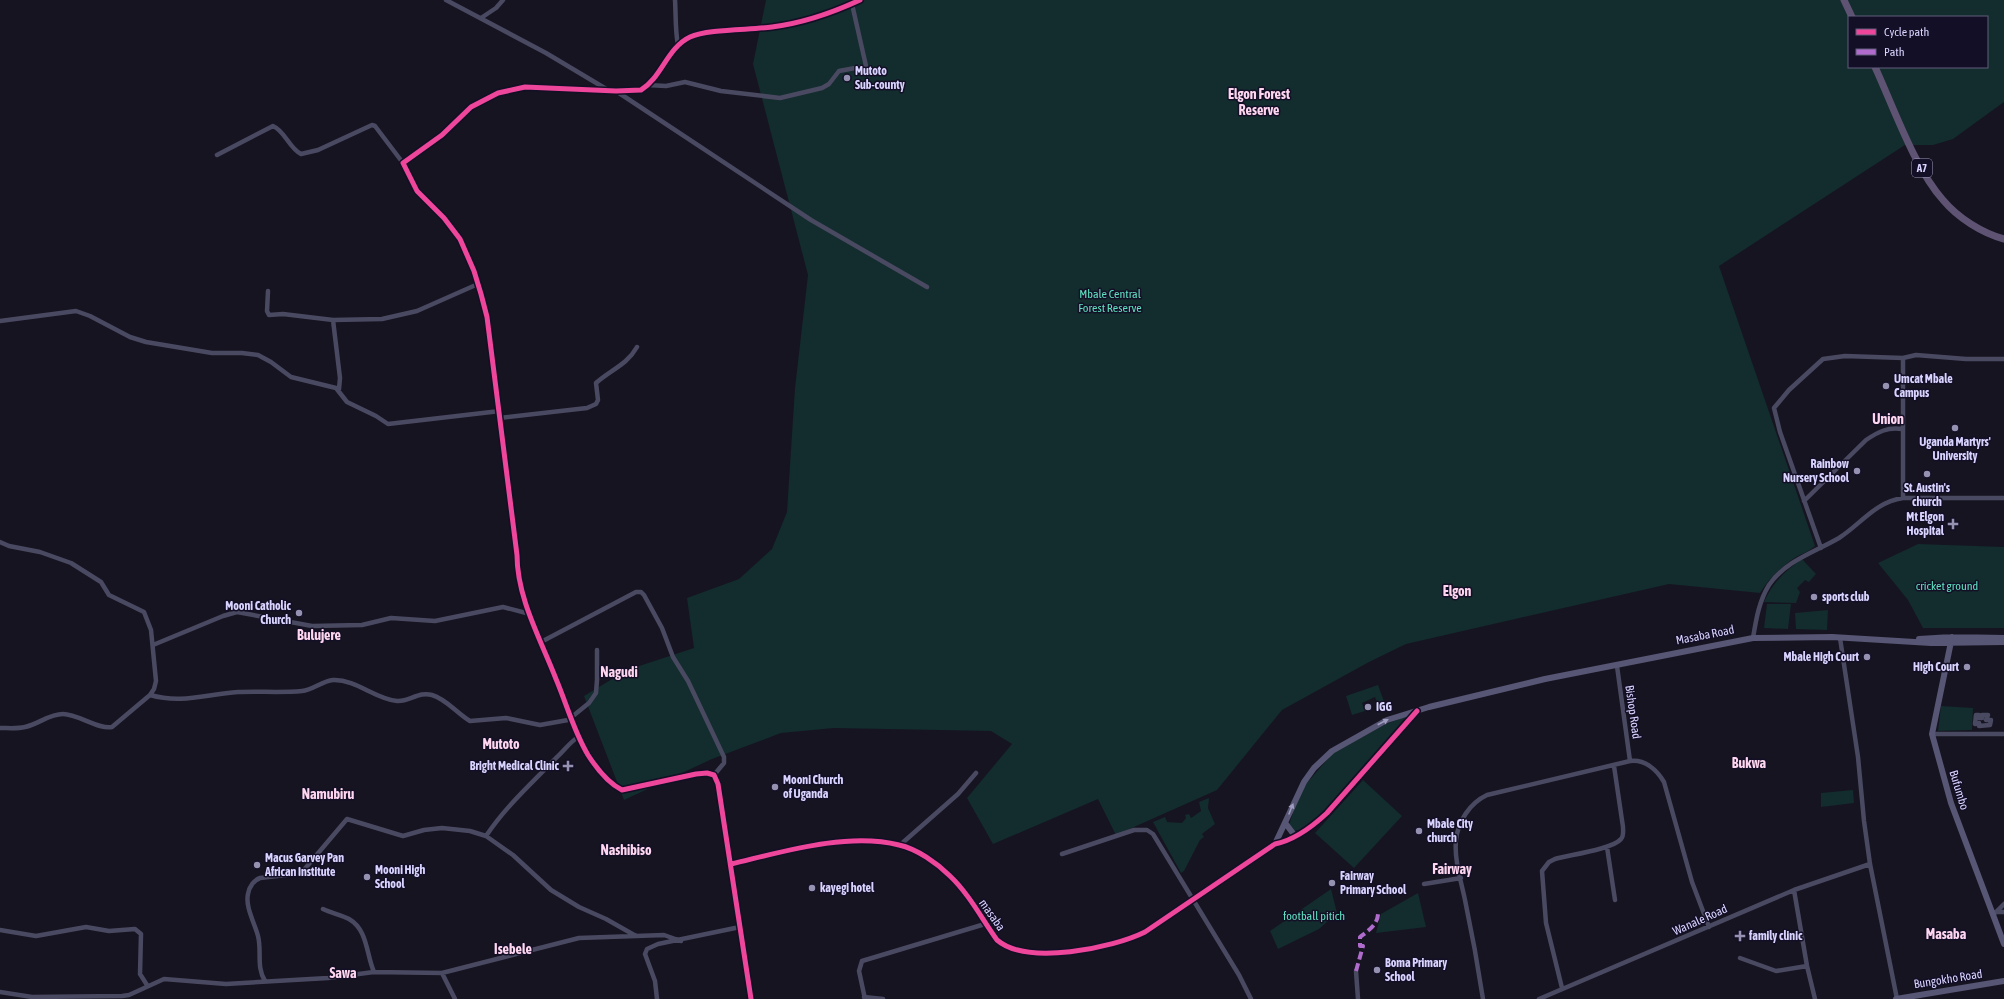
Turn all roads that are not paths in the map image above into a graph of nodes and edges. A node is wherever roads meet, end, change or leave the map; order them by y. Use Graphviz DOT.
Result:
graph roads {
  1 [pos="446,0"];
  2 [pos="503,0"];
  3 [pos="675,0"];
  4 [pos="860,0"];
  5 [pos="1844,0"];
  6 [pos="852,4"];
  7 [pos="1852,16"];
  8 [pos="481,18"];
  9 [pos="678,45"];
  10 [pos="1875,68"];
  11 [pos="647,85"];
  12 [pos="613,91"];
  13 [pos="217,155"];
  14 [pos="403,163"];
  15 [pos="2004,239"];
  16 [pos="478,284"];
  17 [pos="928,287"];
  18 [pos="268,291"];
  19 [pos="333,320"];
  20 [pos="0,321"];
  21 [pos="636,347"];
  22 [pos="1903,358"];
  23 [pos="2004,359"];
  24 [pos="339,389"];
  25 [pos="500,411"];
  26 [pos="500,418"];
  27 [pos="1902,429"];
  28 [pos="1903,498"];
  29 [pos="2004,498"];
  30 [pos="1804,501"];
  31 [pos="0,542"];
  32 [pos="1821,548"];
  33 [pos="530,614"];
  34 [pos="1753,638"];
  35 [pos="1840,638"];
  36 [pos="2004,638"];
  37 [pos="1952,640"];
  38 [pos="541,642"];
  39 [pos="2004,642"];
  40 [pos="153,645"];
  41 [pos="597,650"];
  42 [pos="1616,666"];
  43 [pos="150,695"];
  44 [pos="1417,711"];
  45 [pos="1976,715"];
  46 [pos="571,718"];
  47 [pos="0,728"];
  48 [pos="1932,734"];
  49 [pos="2004,734"];
  50 [pos="578,737"];
  51 [pos="1630,761"];
  52 [pos="1614,766"];
  53 [pos="976,773"];
  54 [pos="714,775"];
  55 [pos="1286,824"];
  56 [pos="486,836"];
  57 [pos="1295,836"];
  58 [pos="1275,844"];
  59 [pos="900,845"];
  60 [pos="1607,847"];
  61 [pos="1062,854"];
  62 [pos="731,864"];
  63 [pos="1870,864"];
  64 [pos="1460,878"];
  65 [pos="1424,884"];
  66 [pos="1794,890"];
  67 [pos="1194,900"];
  68 [pos="1615,900"];
  69 [pos="2004,904"];
  70 [pos="323,910"];
  71 [pos="2004,912"];
  72 [pos="1994,913"];
  73 [pos="985,924"];
  74 [pos="740,927"];
  75 [pos="1709,927"];
  76 [pos="0,930"];
  77 [pos="637,937"];
  78 [pos="681,940"];
  79 [pos="2004,944"];
  80 [pos="1740,958"];
  81 [pos="1807,966"];
  82 [pos="1356,971"];
  83 [pos="374,972"];
  84 [pos="442,972"];
  85 [pos="265,981"];
  86 [pos="2004,981"];
  87 [pos="147,985"];
  88 [pos="1562,988"];
  89 [pos="0,992"];
  90 [pos="865,998"];
  91 [pos="456,999"];
  92 [pos="657,999"];
  93 [pos="751,999"];
  94 [pos="883,999"];
  95 [pos="1251,999"];
  96 [pos="1358,999"];
  97 [pos="1483,999"];
  98 [pos="1539,999"];
  99 [pos="1815,999"];
  100 [pos="1896,999"];
  1 -- 8 [label="street"];
  2 -- 8 [label="street"];
  3 -- 9 [label="street"];
  4 -- 6 [label="street"];
  5 -- 7 [label="main road"];
  6 -- 9 [label="street"];
  6 -- 11 [label="street"];
  8 -- 12 [label="street"];
  9 -- 11 [label="street"];
  10 -- 15 [label="main road, A7"];
  11 -- 12 [label="street"];
  12 -- 14 [label="street"];
  12 -- 17 [label="street"];
  13 -- 14 [label="street"];
  14 -- 16 [label="street"];
  16 -- 19 [label="street"];
  16 -- 25 [label="street"];
  18 -- 19 [label="street"];
  19 -- 24 [label="street"];
  20 -- 24 [label="street"];
  21 -- 26 [label="street"];
  22 -- 23 [label="street"];
  22 -- 27 [label="street"];
  22 -- 30 [label="street"];
  24 -- 25 [label="street"];
  25 -- 26 [label="street"];
  26 -- 33 [label="street"];
  27 -- 28 [label="street"];
  27 -- 30 [label="street"];
  28 -- 29 [label="street"];
  28 -- 32 [label="street"];
  30 -- 32 [label="street"];
  31 -- 40 [label="street"];
  32 -- 34 [label="street"];
  33 -- 38 [label="street"];
  33 -- 40 [label="street"];
  34 -- 35 [label="street, Masaba Road"];
  34 -- 42 [label="street, Masaba Road"];
  35 -- 37 [label="street, Masaba Road"];
  35 -- 63 [label="street"];
  36 -- 37 [label="street"];
  37 -- 39 [label="street"];
  37 -- 48 [label="street, Bufumbo"];
  38 -- 46 [label="street"];
  38 -- 54 [label="street"];
  40 -- 43 [label="street"];
  41 -- 46 [label="street"];
  42 -- 44 [label="street, Masaba Road"];
  42 -- 51 [label="street, Bishop Road"];
  43 -- 46 [label="street"];
  43 -- 47 [label="street"];
  55 -- 44 [label="street, Masaba Road, one-way"];
  44 -- 57 [label="street"];
  45 -- 45 [label="street"];
  46 -- 50 [label="street"];
  48 -- 49 [label="street"];
  48 -- 72 [label="street, Bufumbo"];
  50 -- 54 [label="street"];
  50 -- 56 [label="street"];
  51 -- 52 [label="street"];
  51 -- 75 [label="street"];
  52 -- 60 [label="street"];
  52 -- 64 [label="street"];
  53 -- 59 [label="street"];
  54 -- 62 [label="street"];
  55 -- 57 [label="street"];
  55 -- 58 [label="street, Masaba Road"];
  56 -- 77 [label="street"];
  56 -- 85 [label="street"];
  57 -- 58 [label="street"];
  58 -- 67 [label="street, masaba"];
  59 -- 62 [label="street, masaba"];
  59 -- 73 [label="street, masaba"];
  60 -- 68 [label="street"];
  60 -- 88 [label="street"];
  61 -- 67 [label="street"];
  62 -- 74 [label="street"];
  63 -- 66 [label="street, Wanale Road"];
  63 -- 100 [label="street"];
  64 -- 65 [label="street"];
  64 -- 97 [label="street"];
  66 -- 75 [label="street, Wanale Road"];
  66 -- 81 [label="street"];
  67 -- 73 [label="street, masaba"];
  67 -- 95 [label="street"];
  69 -- 72 [label="street"];
  70 -- 83 [label="street"];
  71 -- 72 [label="street"];
  72 -- 79 [label="street, Bufumbo"];
  73 -- 90 [label="street"];
  74 -- 78 [label="street"];
  74 -- 93 [label="street"];
  75 -- 88 [label="street, Wanale Road"];
  76 -- 87 [label="street"];
  77 -- 78 [label="street"];
  77 -- 84 [label="street"];
  78 -- 92 [label="street"];
  80 -- 81 [label="street"];
  81 -- 99 [label="street"];
  82 -- 96 [label="street"];
  83 -- 84 [label="street"];
  83 -- 85 [label="street"];
  84 -- 91 [label="street"];
  85 -- 87 [label="street"];
  86 -- 100 [label="street, Bungokho Road"];
  87 -- 89 [label="street"];
  88 -- 98 [label="street, Wanale Road"];
  90 -- 94 [label="street"];
}
